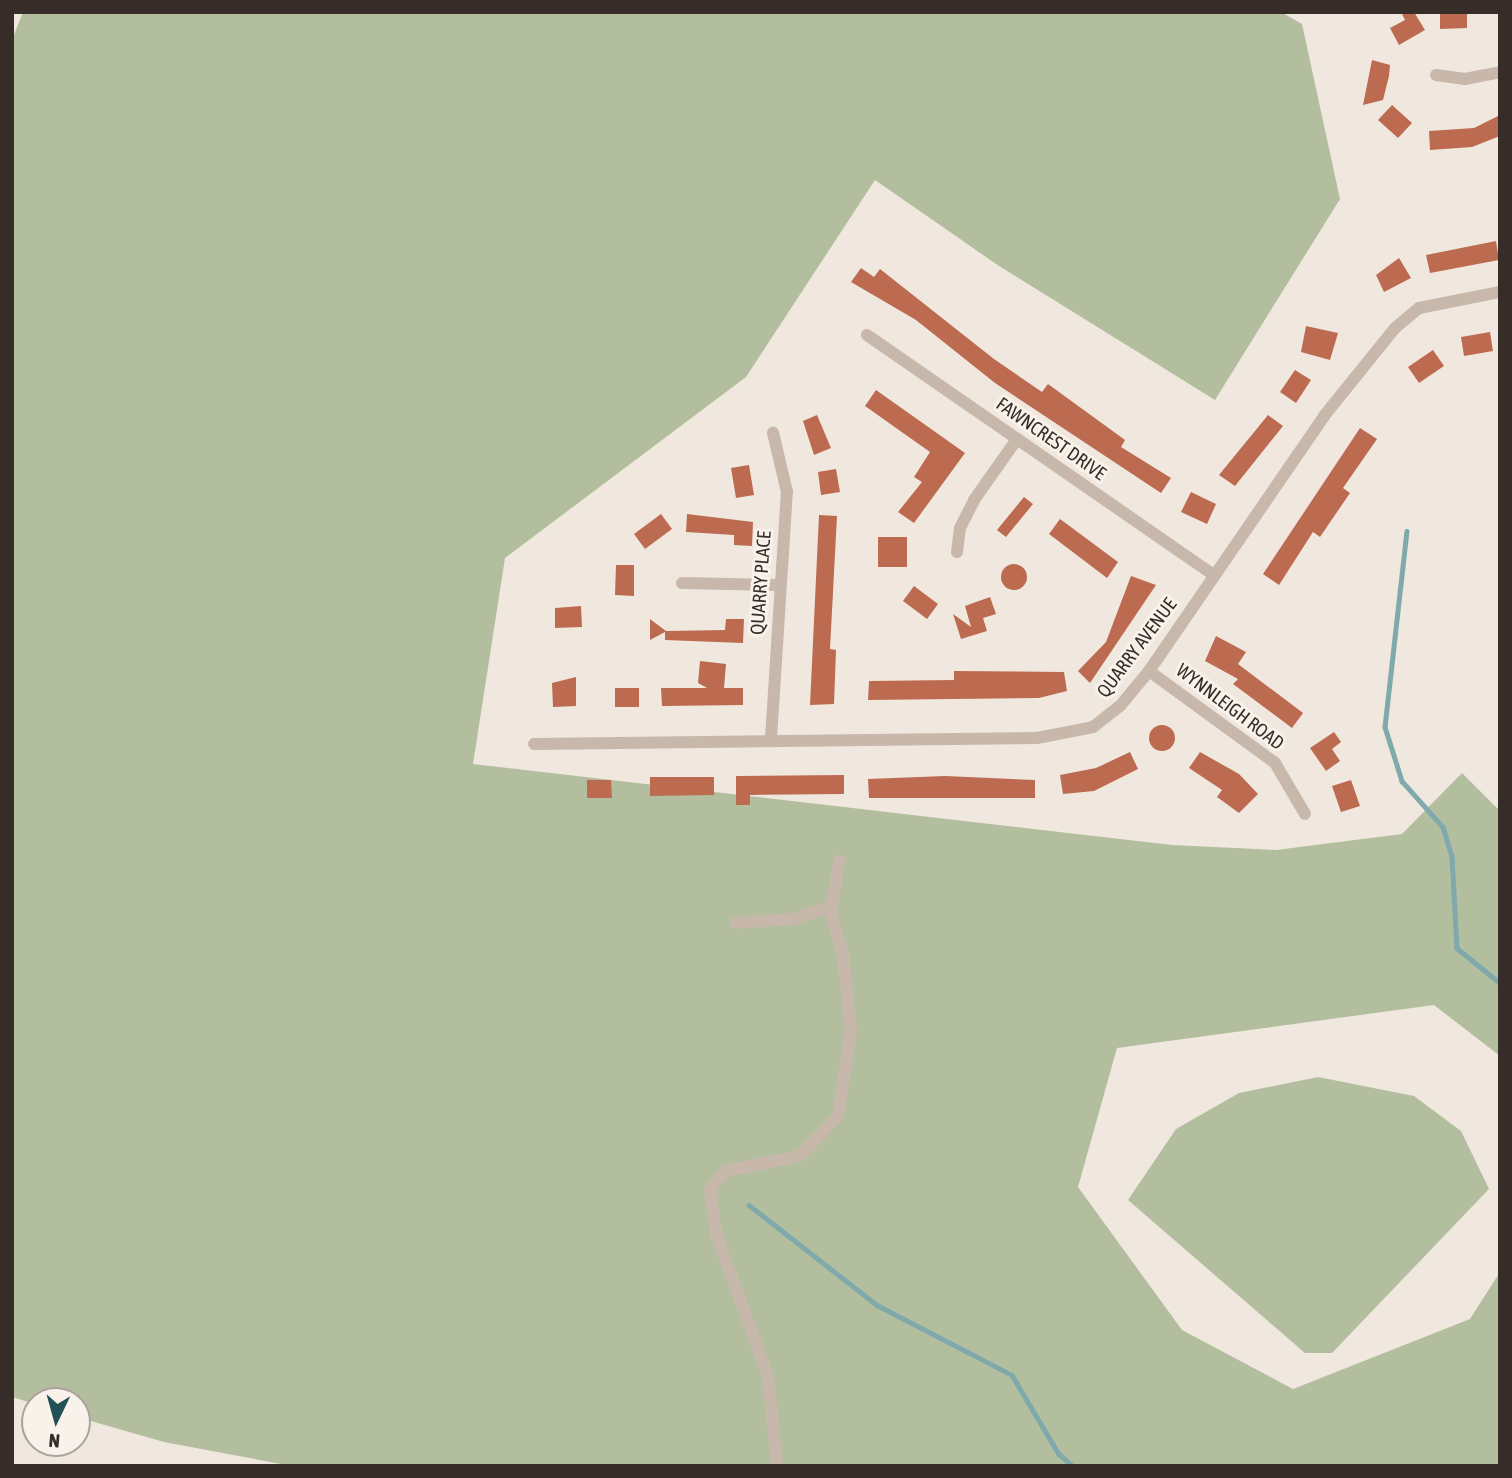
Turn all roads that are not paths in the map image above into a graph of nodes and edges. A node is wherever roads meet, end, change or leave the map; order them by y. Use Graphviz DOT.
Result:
graph roads {
  1 [pos="1500,72"];
  2 [pos="1436,75"];
  3 [pos="1500,292"];
  4 [pos="867,335"];
  5 [pos="773,433"];
  6 [pos="1017,439"];
  7 [pos="957,552"];
  8 [pos="1213,575"];
  9 [pos="682,583"];
  10 [pos="778,586"];
  11 [pos="1149,671"];
  12 [pos="771,738"];
  13 [pos="534,744"];
  14 [pos="1305,814"];
  15 [pos="839,861"];
  16 [pos="832,906"];
  17 [pos="736,923"];
  18 [pos="777,1466"];
  1 -- 2 [label="street"];
  3 -- 8 [label="street, QUARRY AVENUE"];
  4 -- 6 [label="street, FAWNCREST DRIVE"];
  5 -- 10 [label="street, QUARRY PLACE"];
  6 -- 7 [label="street"];
  6 -- 8 [label="street, FAWNCREST DRIVE"];
  8 -- 11 [label="street, QUARRY AVENUE"];
  9 -- 10 [label="street"];
  10 -- 12 [label="street, QUARRY PLACE"];
  11 -- 12 [label="street, QUARRY AVENUE"];
  11 -- 14 [label="street, WYNNLEIGH ROAD"];
  12 -- 13 [label="street, QUARRY AVENUE"];
  15 -- 16 [label="street"];
  16 -- 17 [label="street"];
  16 -- 18 [label="street"];
}
